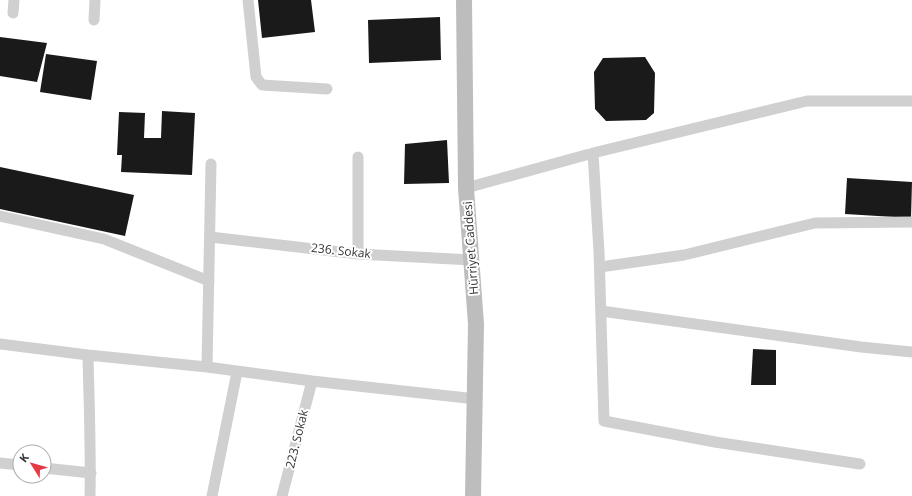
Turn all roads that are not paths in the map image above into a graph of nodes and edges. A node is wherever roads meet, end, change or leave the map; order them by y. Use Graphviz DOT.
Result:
graph roads {
  1 [pos="14,0"];
  2 [pos="95,0"];
  3 [pos="248,0"];
  4 [pos="464,0"];
  5 [pos="12,13"];
  6 [pos="94,20"];
  7 [pos="327,89"];
  8 [pos="912,101"];
  9 [pos="593,153"];
  10 [pos="358,157"];
  11 [pos="211,164"];
  12 [pos="466,188"];
  13 [pos="0,216"];
  14 [pos="912,222"];
  15 [pos="210,237"];
  16 [pos="358,254"];
  17 [pos="472,260"];
  18 [pos="600,267"];
  19 [pos="209,281"];
  20 [pos="601,311"];
  21 [pos="0,344"];
  22 [pos="912,352"];
  23 [pos="88,355"];
  24 [pos="207,367"];
  25 [pos="238,372"];
  26 [pos="312,381"];
  27 [pos="476,399"];
  28 [pos="0,463"];
  29 [pos="12,464"];
  30 [pos="860,464"];
  31 [pos="52,469"];
  32 [pos="91,473"];
  33 [pos="90,496"];
  34 [pos="212,496"];
  35 [pos="282,496"];
  36 [pos="473,496"];
  1 -- 5 [label="street"];
  2 -- 6 [label="street"];
  3 -- 7 [label="street"];
  4 -- 12 [label="street, Hürriyet Caddesi"];
  8 -- 9 [label="street"];
  9 -- 12 [label="street"];
  9 -- 18 [label="street"];
  10 -- 16 [label="street"];
  11 -- 15 [label="street"];
  12 -- 17 [label="street, Hürriyet Caddesi"];
  13 -- 19 [label="street"];
  14 -- 18 [label="street"];
  15 -- 16 [label="street, 236. Sokak"];
  15 -- 19 [label="street"];
  16 -- 17 [label="street, 236. Sokak"];
  17 -- 27 [label="street, Hürriyet Caddesi"];
  18 -- 20 [label="street"];
  19 -- 24 [label="street"];
  20 -- 22 [label="street"];
  20 -- 30 [label="street"];
  21 -- 23 [label="street"];
  23 -- 24 [label="street"];
  23 -- 32 [label="street"];
  24 -- 25 [label="street"];
  25 -- 26 [label="street"];
  25 -- 34 [label="street"];
  26 -- 27 [label="street"];
  26 -- 35 [label="street, 223. Sokak"];
  27 -- 36 [label="street, Hürriyet Caddesi"];
  28 -- 29 [label="street"];
  31 -- 32 [label="street"];
  32 -- 33 [label="street"];
}
